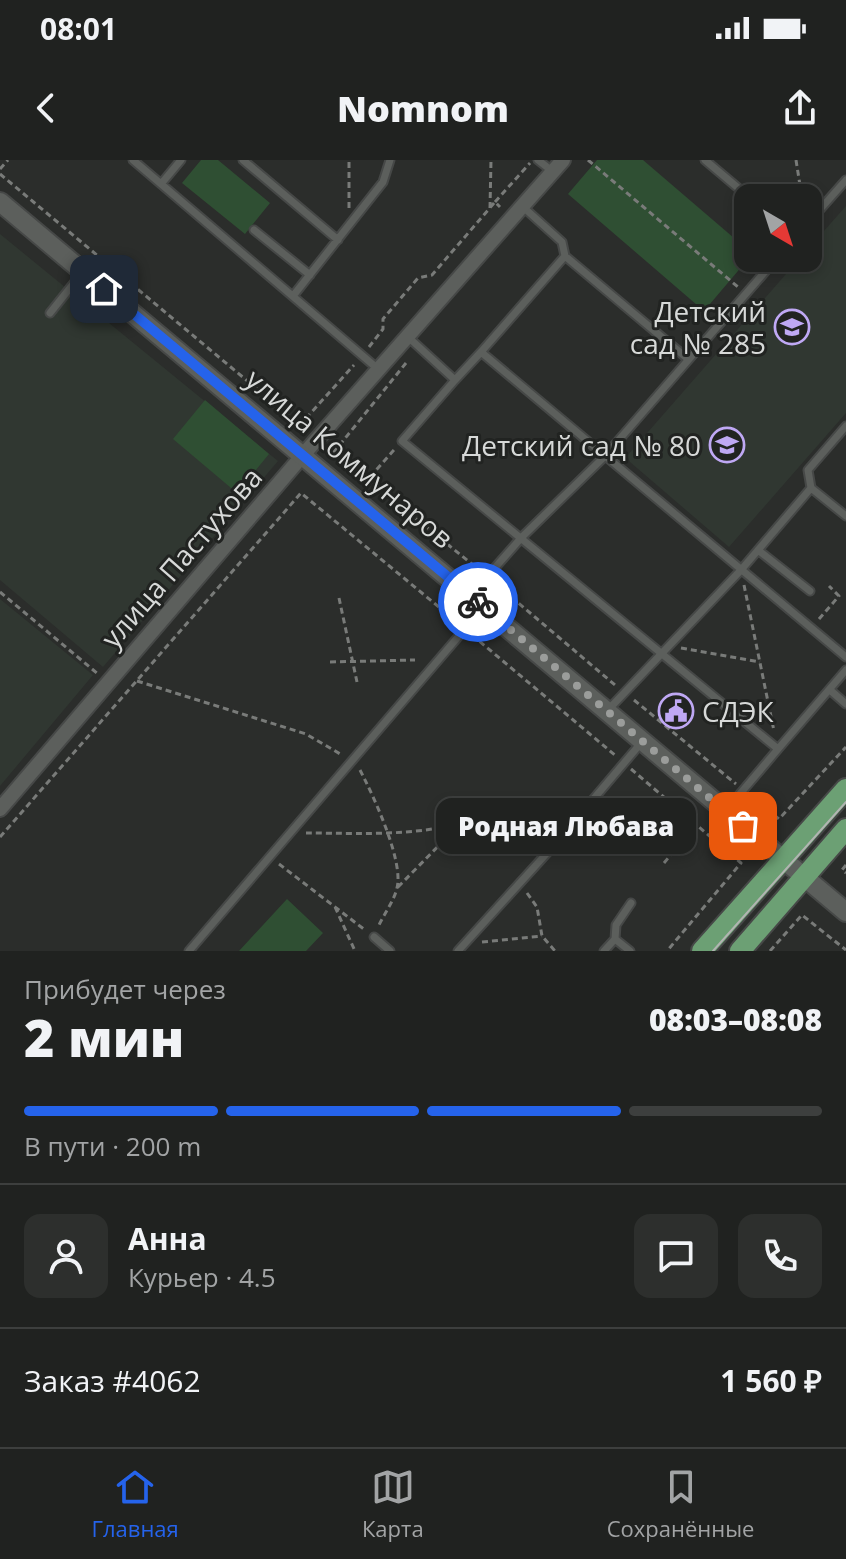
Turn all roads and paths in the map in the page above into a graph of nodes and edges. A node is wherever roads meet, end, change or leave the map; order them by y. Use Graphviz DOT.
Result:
graph roads {
  1 [pos="8,160"];
  2 [pos="133,160"];
  3 [pos="181,160"];
  4 [pos="243,160"];
  5 [pos="349,160"];
  6 [pos="390,160"];
  7 [pos="491,160"];
  8 [pos="520,160"];
  9 [pos="535,160"];
  10 [pos="563,160"];
  11 [pos="588,160"];
  12 [pos="705,160"];
  13 [pos="796,160"];
  14 [pos="527,166"];
  15 [pos="0,172"];
  16 [pos="552,172"];
  17 [pos="846,180"];
  18 [pos="161,184"];
  19 [pos="734,184"];
  20 [pos="800,184"];
  21 [pos="0,202"];
  22 [pos="495,202"];
  23 [pos="822,207"];
  24 [pos="490,208"];
  25 [pos="517,212"];
  26 [pos="347,227"];
  27 [pos="254,230"];
  28 [pos="338,240"];
  29 [pos="565,256"];
  30 [pos="83,271"];
  31 [pos="765,272"];
  32 [pos="310,275"];
  33 [pos="746,293"];
  34 [pos="293,296"];
  35 [pos="50,313"];
  36 [pos="407,336"];
  37 [pos="481,352"];
  38 [pos="362,355"];
  39 [pos="688,359"];
  40 [pos="378,369"];
  41 [pos="455,380"];
  42 [pos="846,426"];
  43 [pos="402,441"];
  44 [pos="334,452"];
  45 [pos="303,455"];
  46 [pos="604,457"];
  47 [pos="811,488"];
  48 [pos="846,516"];
  49 [pos="522,537"];
  50 [pos="758,550"];
  51 [pos="741,570"];
  52 [pos="829,586"];
  53 [pos="810,591"];
  54 [pos="0,592"];
  55 [pos="339,598"];
  56 [pos="477,601"];
  57 [pos="811,628"];
  58 [pos="466,629"];
  59 [pos="668,645"];
  60 [pos="661,653"];
  61 [pos="846,657"];
  62 [pos="415,660"];
  63 [pos="352,661"];
  64 [pos="330,662"];
  65 [pos="760,662"];
  66 [pos="846,670"];
  67 [pos="137,681"];
  68 [pos="108,682"];
  69 [pos="357,682"];
  70 [pos="830,690"];
  71 [pos="624,692"];
  72 [pos="846,704"];
  73 [pos="607,712"];
  74 [pos="643,741"];
  75 [pos="846,747"];
  76 [pos="778,749"];
  77 [pos="352,761"];
  78 [pos="624,763"];
  79 [pos="846,789"];
  80 [pos="743,790"];
  81 [pos="507,801"];
  82 [pos="0,809"];
  83 [pos="725,811"];
  84 [pos="462,823"];
  85 [pos="696,825"];
  86 [pos="846,829"];
  87 [pos="290,833"];
  88 [pos="387,833"];
  89 [pos="0,837"];
  90 [pos="270,857"];
  91 [pos="783,859"];
  92 [pos="664,863"];
  93 [pos="846,865"];
  94 [pos="846,873"];
  95 [pos="804,877"];
  96 [pos="520,883"];
  97 [pos="398,887"];
  98 [pos="631,903"];
  99 [pos="334,906"];
  100 [pos="846,912"];
  101 [pos="542,936"];
  102 [pos="374,937"];
  103 [pos="615,939"];
  104 [pos="461,948"];
  105 [pos="846,950"];
  106 [pos="189,951"];
  107 [pos="355,951"];
  108 [pos="390,951"];
  109 [pos="555,951"];
  110 [pos="604,951"];
  111 [pos="630,951"];
  112 [pos="667,951"];
  113 [pos="702,951"];
  114 [pos="740,951"];
  115 [pos="770,951"];
  1 -- 15 [label="path"];
  2 -- 18 [label="lane"];
  3 -- 18 [label="lane"];
  4 -- 28 [label="lane"];
  5 -- 26 [label="path"];
  6 -- 26 [label="lane"];
  7 -- 24 [label="path"];
  8 -- 14 [label="path"];
  9 -- 14 [label="path"];
  9 -- 16 [label="lane"];
  10 -- 16 [label="street, улица Пастухова"];
  11 -- 33 [label="path"];
  12 -- 19 [label="lane"];
  13 -- 20 [label="path"];
  14 -- 22 [label="path"];
  15 -- 38 [label="path"];
  16 -- 25 [label="street, улица Пастухова"];
  17 -- 23 [label="lane"];
  18 -- 34 [label="lane"];
  21 -- 30 [label="street, улица Коммунаров"];
  22 -- 24 [label="path"];
  22 -- 25 [label="path"];
  24 -- 38 [label="path"];
  25 -- 29 [label="lane"];
  25 -- 36 [label="street, улица Пастухова"];
  26 -- 28 [label="lane"];
  27 -- 32 [label="lane"];
  28 -- 32 [label="lane"];
  29 -- 37 [label="lane"];
  29 -- 39 [label="lane"];
  30 -- 35 [label="lane"];
  30 -- 45 [label="street, улица Коммунаров"];
  31 -- 33 [label="lane"];
  32 -- 34 [label="lane"];
  33 -- 39 [label="lane"];
  34 -- 38 [label="lane"];
  36 -- 40 [label="street, улица Пастухова"];
  36 -- 41 [label="lane"];
  37 -- 41 [label="lane"];
  37 -- 46 [label="lane"];
  38 -- 40 [label="lane"];
  39 -- 46 [label="lane"];
  40 -- 45 [label="street, улица Пастухова"];
  41 -- 43 [label="lane"];
  42 -- 47 [label="lane"];
  43 -- 44 [label="path"];
  43 -- 49 [label="lane"];
  45 -- 56 [label="street, улица Коммунаров"];
  45 -- 68 [label="street, улица Пастухова"];
  46 -- 49 [label="lane"];
  46 -- 51 [label="lane"];
  47 -- 48 [label="lane"];
  47 -- 50 [label="lane"];
  49 -- 56 [label="lane"];
  49 -- 60 [label="lane"];
  50 -- 51 [label="lane"];
  50 -- 53 [label="lane"];
  51 -- 57 [label="lane"];
  51 -- 59 [label="lane"];
  51 -- 65 [label="path"];
  52 -- 57 [label="path"];
  54 -- 68 [label="path"];
  55 -- 63 [label="path"];
  56 -- 58 [label="lane"];
  56 -- 73 [label="street, улица Коммунаров"];
  57 -- 61 [label="lane"];
  58 -- 67 [label="path"];
  58 -- 77 [label="lane"];
  58 -- 78 [label="path"];
  59 -- 60 [label="lane"];
  59 -- 65 [label="path"];
  60 -- 71 [label="lane"];
  60 -- 76 [label="lane"];
  62 -- 63 [label="path"];
  63 -- 64 [label="path"];
  63 -- 69 [label="path"];
  65 -- 76 [label="path"];
  66 -- 70 [label="lane"];
  67 -- 77 [label="path"];
  67 -- 89 [label="path"];
  68 -- 82 [label="street, улица Пастухова"];
  70 -- 72 [label="lane"];
  70 -- 76 [label="lane"];
  71 -- 73 [label="lane"];
  71 -- 80 [label="path"];
  73 -- 74 [label="street, улица Коммунаров"];
  74 -- 78 [label="lane"];
  74 -- 83 [label="street, улица Коммунаров"];
  75 -- 80 [label="path"];
  76 -- 80 [label="lane"];
  77 -- 87 [label="lane"];
  77 -- 88 [label="path"];
  78 -- 85 [label="path"];
  78 -- 96 [label="lane"];
  79 -- 91 [label="main road"];
  80 -- 83 [label="lane"];
  81 -- 84 [label="path"];
  83 -- 91 [label="street, улица Коммунаров"];
  84 -- 88 [label="path"];
  84 -- 97 [label="path"];
  85 -- 92 [label="path"];
  85 -- 112 [label="path"];
  86 -- 95 [label="main road"];
  87 -- 88 [label="path"];
  87 -- 90 [label="lane"];
  88 -- 97 [label="path"];
  90 -- 99 [label="path"];
  90 -- 106 [label="lane"];
  91 -- 95 [label="street, улица Коммунаров"];
  91 -- 113 [label="main road"];
  93 -- 94 [label="path"];
  95 -- 100 [label="street, улица Коммунаров"];
  95 -- 114 [label="main road"];
  96 -- 101 [label="path"];
  96 -- 104 [label="lane"];
  97 -- 102 [label="path"];
  98 -- 103 [label="lane"];
  99 -- 102 [label="path"];
  99 -- 107 [label="path"];
  101 -- 104 [label="path"];
  101 -- 109 [label="path"];
  102 -- 108 [label="lane"];
  103 -- 110 [label="lane"];
  103 -- 111 [label="lane"];
  105 -- 115 [label="path"];
}
